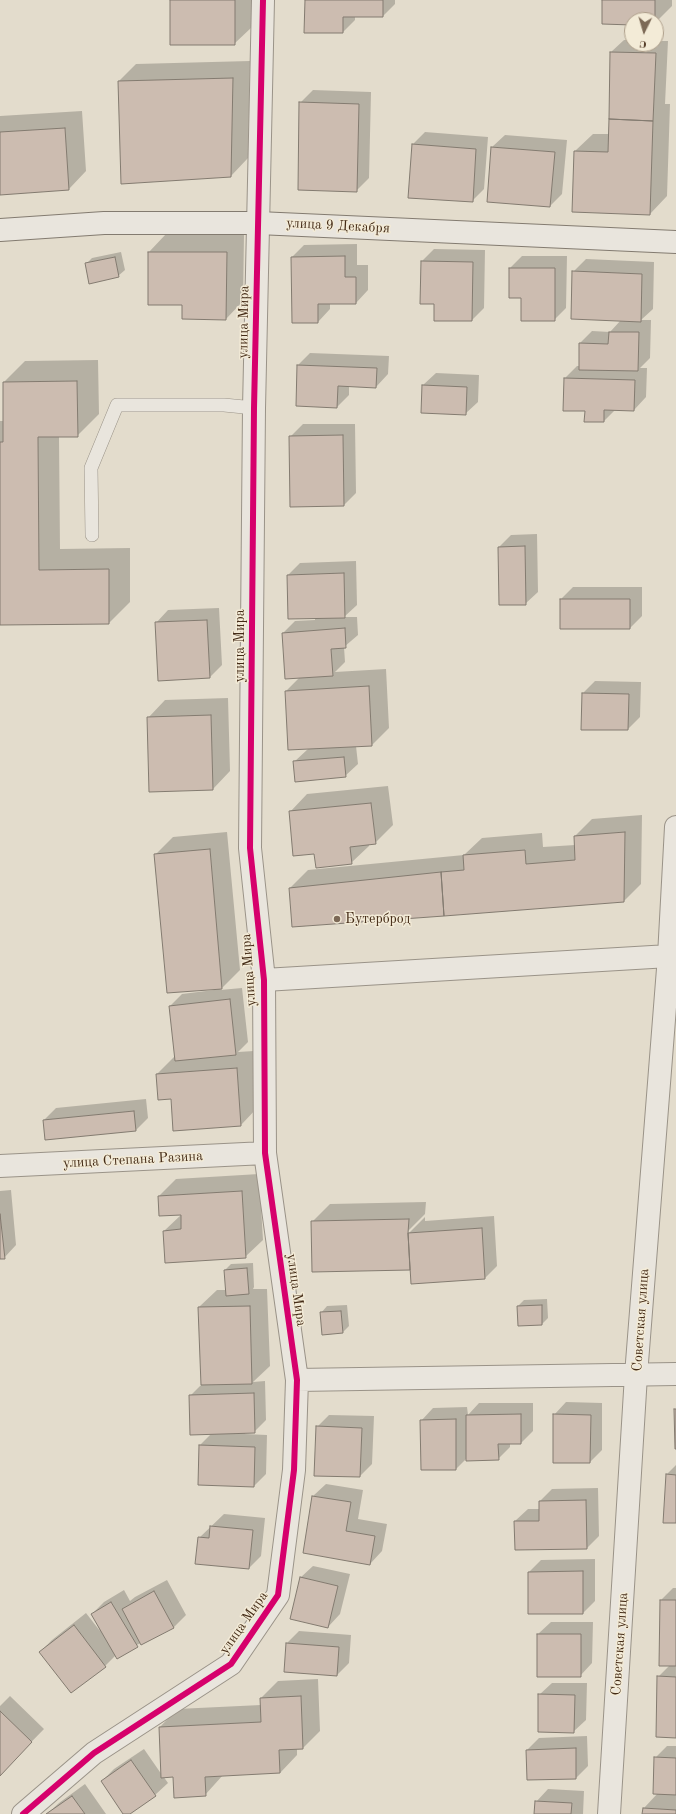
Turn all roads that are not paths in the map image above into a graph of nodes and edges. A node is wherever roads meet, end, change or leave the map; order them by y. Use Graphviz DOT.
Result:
graph roads {
  1 [pos="263,0"];
  2 [pos="258,223"];
  3 [pos="0,230"];
  4 [pos="676,242"];
  5 [pos="254,408"];
  6 [pos="92,535"];
  7 [pos="676,827"];
  8 [pos="669,956"];
  9 [pos="264,980"];
  10 [pos="265,1153"];
  11 [pos="0,1166"];
  12 [pos="676,1374"];
  13 [pos="636,1375"];
  14 [pos="297,1380"];
  15 [pos="23,1814"];
  16 [pos="609,1814"];
  1 -- 2 [label="street, улица Мира"];
  2 -- 3 [label="street, улица 9 Декабря"];
  2 -- 4 [label="street, улица 9 Декабря"];
  2 -- 5 [label="street, улица Мира"];
  5 -- 6 [label="lane"];
  5 -- 9 [label="street, улица Мира"];
  7 -- 8 [label="street, Советская улица"];
  8 -- 9 [label="street"];
  8 -- 13 [label="street, Советская улица"];
  9 -- 10 [label="street, улица Мира"];
  10 -- 11 [label="street, улица Степана Разина"];
  10 -- 14 [label="street, улица Мира"];
  12 -- 13 [label="street"];
  13 -- 14 [label="street"];
  13 -- 16 [label="street, Советская улица"];
  14 -- 15 [label="street, улица Мира"];
}
